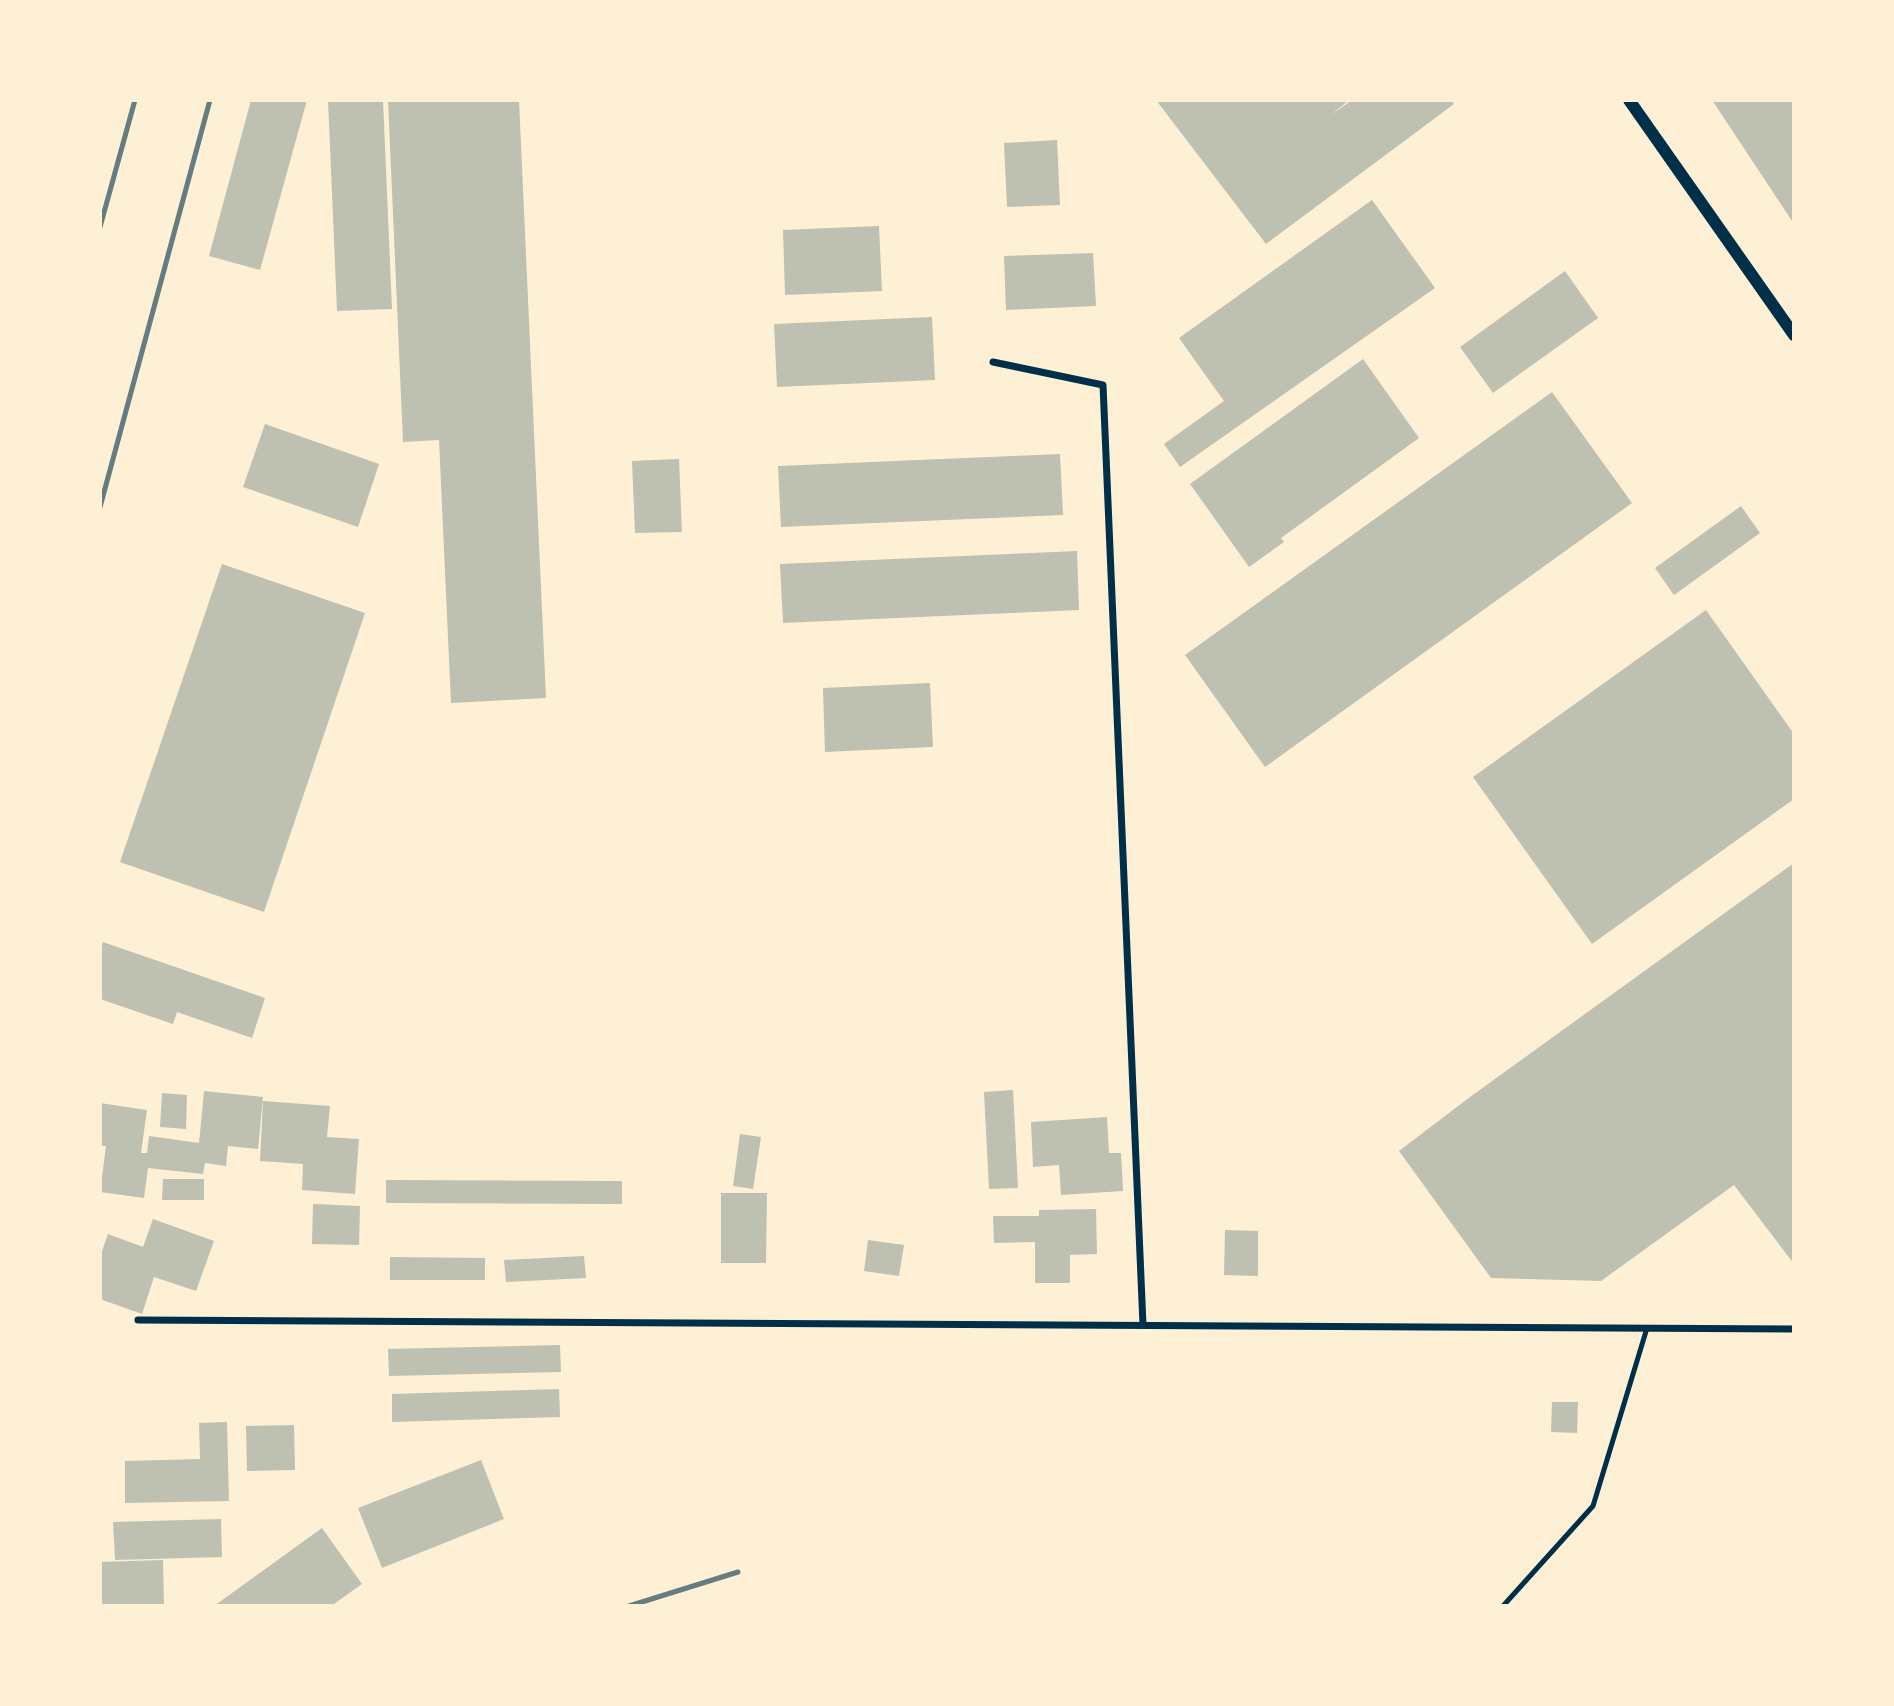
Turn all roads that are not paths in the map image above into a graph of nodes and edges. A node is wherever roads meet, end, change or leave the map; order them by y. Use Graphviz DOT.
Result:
graph roads {
  1 [pos="1629,100"];
  2 [pos="1794,335"];
  3 [pos="993,362"];
  4 [pos="138,1320"];
  5 [pos="1143,1325"];
  6 [pos="1647,1328"];
  7 [pos="1794,1329"];
  8 [pos="1503,1606"];
  1 -- 2 [label="street"];
  3 -- 5 [label="street"];
  4 -- 5 [label="street"];
  5 -- 6 [label="street"];
  6 -- 7 [label="street"];
  6 -- 8 [label="lane"];
}
